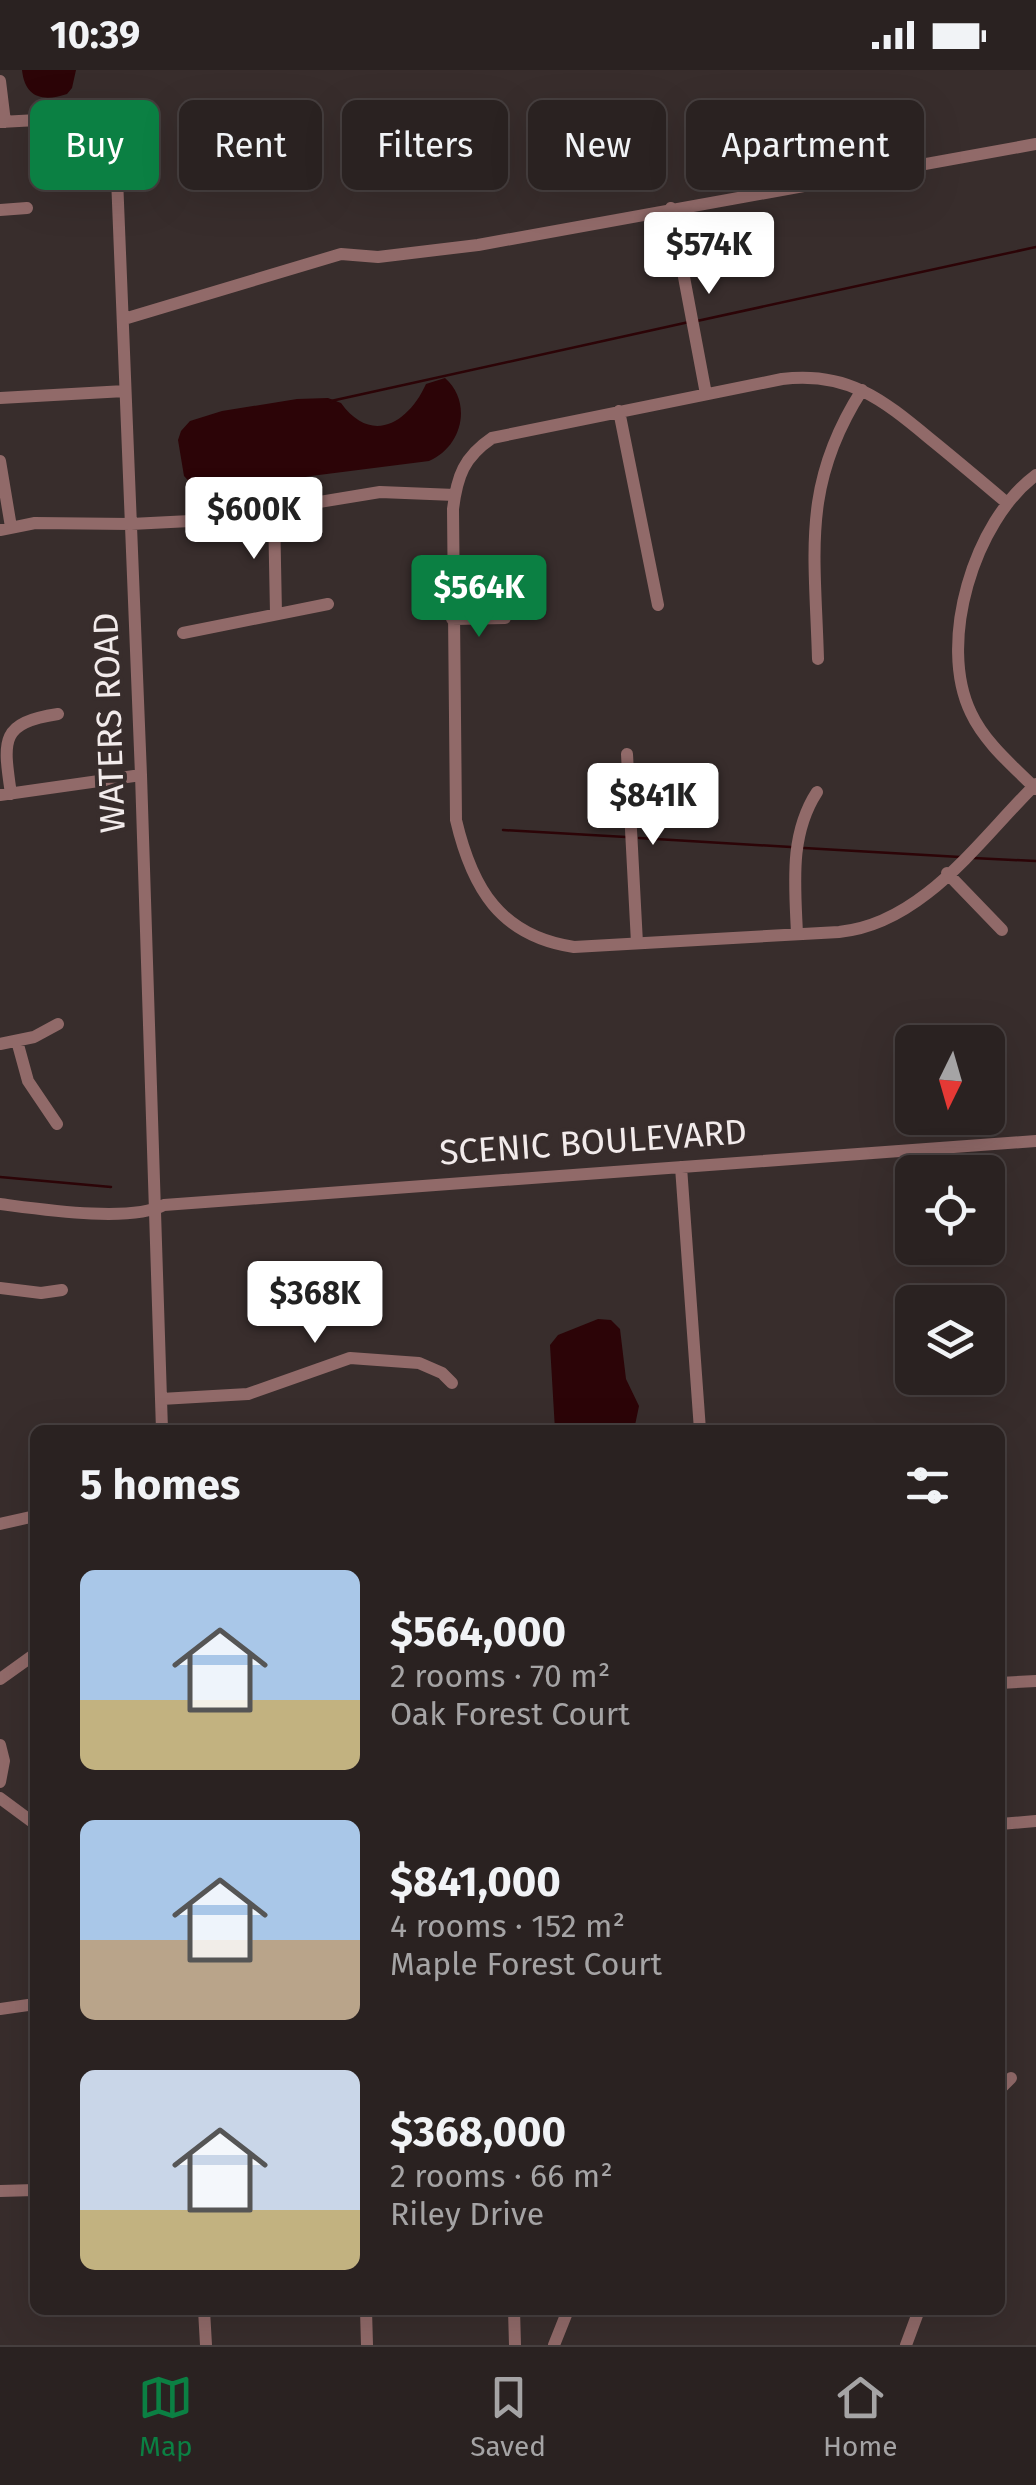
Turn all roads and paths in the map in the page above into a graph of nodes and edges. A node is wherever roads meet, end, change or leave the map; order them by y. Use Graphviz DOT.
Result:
graph roads {
  1 [pos="0,81"];
  2 [pos="2,122"];
  3 [pos="1036,144"];
  4 [pos="27,208"];
  5 [pos="671,208"];
  6 [pos="0,210"];
  7 [pos="124,319"];
  8 [pos="125,390"];
  9 [pos="862,390"];
  10 [pos="706,394"];
  11 [pos="0,398"];
  12 [pos="619,411"];
  13 [pos="0,461"];
  14 [pos="1036,475"];
  15 [pos="455,495"];
  16 [pos="1007,502"];
  17 [pos="274,510"];
  18 [pos="131,524"];
  19 [pos="6,528"];
  20 [pos="328,604"];
  21 [pos="658,604"];
  22 [pos="276,614"];
  23 [pos="505,618"];
  24 [pos="452,619"];
  25 [pos="183,633"];
  26 [pos="818,659"];
  27 [pos="58,714"];
  28 [pos="627,754"];
  29 [pos="141,775"];
  30 [pos="1035,786"];
  31 [pos="817,792"];
  32 [pos="6,794"];
  33 [pos="947,874"];
  34 [pos="1002,930"];
  35 [pos="796,934"];
  36 [pos="637,944"];
  37 [pos="58,1024"];
  38 [pos="16,1041"];
  39 [pos="0,1044"];
  40 [pos="56,1124"];
  41 [pos="1036,1141"];
  42 [pos="681,1167"];
  43 [pos="0,1204"];
  44 [pos="155,1210"];
  45 [pos="0,1288"];
  46 [pos="62,1290"];
  47 [pos="452,1383"];
  48 [pos="161,1398"];
  49 [pos="162,1425"];
  50 [pos="700,1425"];
  51 [pos="30,1517"];
  52 [pos="0,1524"];
  53 [pos="30,1658"];
  54 [pos="0,1679"];
  55 [pos="1036,1681"];
  56 [pos="1005,1684"];
  57 [pos="0,1744"];
  58 [pos="0,1782"];
  59 [pos="0,1798"];
  60 [pos="30,1820"];
  61 [pos="1036,1821"];
  62 [pos="1005,1824"];
  63 [pos="30,2005"];
  64 [pos="0,2009"];
  65 [pos="1011,2078"];
  66 [pos="1005,2084"];
  67 [pos="30,2190"];
  68 [pos="0,2191"];
  69 [pos="204,2315"];
  70 [pos="366,2315"];
  71 [pos="514,2315"];
  72 [pos="566,2315"];
  73 [pos="917,2315"];
  74 [pos="206,2345"];
  75 [pos="367,2345"];
  76 [pos="516,2345"];
  77 [pos="554,2345"];
  78 [pos="906,2345"];
  1 -- 2 [label="street"];
  2 -- 7 [label="street, WATERS ROAD"];
  3 -- 5 [label="street"];
  4 -- 6 [label="street"];
  5 -- 7 [label="street"];
  5 -- 10 [label="street"];
  7 -- 8 [label="street, WATERS ROAD"];
  8 -- 11 [label="street"];
  8 -- 18 [label="street, WATERS ROAD"];
  9 -- 10 [label="street"];
  9 -- 16 [label="street"];
  9 -- 26 [label="street"];
  10 -- 12 [label="street"];
  12 -- 15 [label="street"];
  12 -- 21 [label="street"];
  13 -- 19 [label="street"];
  14 -- 16 [label="street"];
  15 -- 17 [label="street"];
  15 -- 24 [label="street"];
  16 -- 30 [label="street"];
  17 -- 18 [label="street"];
  17 -- 22 [label="street"];
  18 -- 19 [label="street"];
  18 -- 29 [label="street, WATERS ROAD"];
  20 -- 22 [label="street"];
  22 -- 25 [label="street"];
  23 -- 24 [label="street"];
  24 -- 36 [label="street"];
  27 -- 32 [label="street"];
  28 -- 36 [label="street"];
  29 -- 32 [label="street"];
  29 -- 44 [label="street, WATERS ROAD"];
  30 -- 33 [label="street"];
  31 -- 35 [label="street"];
  33 -- 34 [label="street"];
  33 -- 35 [label="street"];
  35 -- 36 [label="street"];
  37 -- 38 [label="street"];
  38 -- 39 [label="street"];
  38 -- 40 [label="street"];
  41 -- 42 [label="street, SCENIC BOULEVARD"];
  42 -- 44 [label="street, SCENIC BOULEVARD"];
  42 -- 50 [label="street"];
  43 -- 44 [label="street, SCENIC BOULEVARD"];
  44 -- 48 [label="street, WATERS ROAD"];
  45 -- 46 [label="street"];
  47 -- 48 [label="street"];
  48 -- 49 [label="street, WATERS ROAD"];
  51 -- 52 [label="street"];
  53 -- 54 [label="street"];
  55 -- 56 [label="street"];
  57 -- 58 [label="street"];
  59 -- 60 [label="street"];
  61 -- 62 [label="street"];
  63 -- 64 [label="street"];
  65 -- 66 [label="street"];
  67 -- 68 [label="street"];
  69 -- 74 [label="street"];
  70 -- 75 [label="street"];
  71 -- 76 [label="street"];
  72 -- 77 [label="street"];
  73 -- 78 [label="street"];
}
